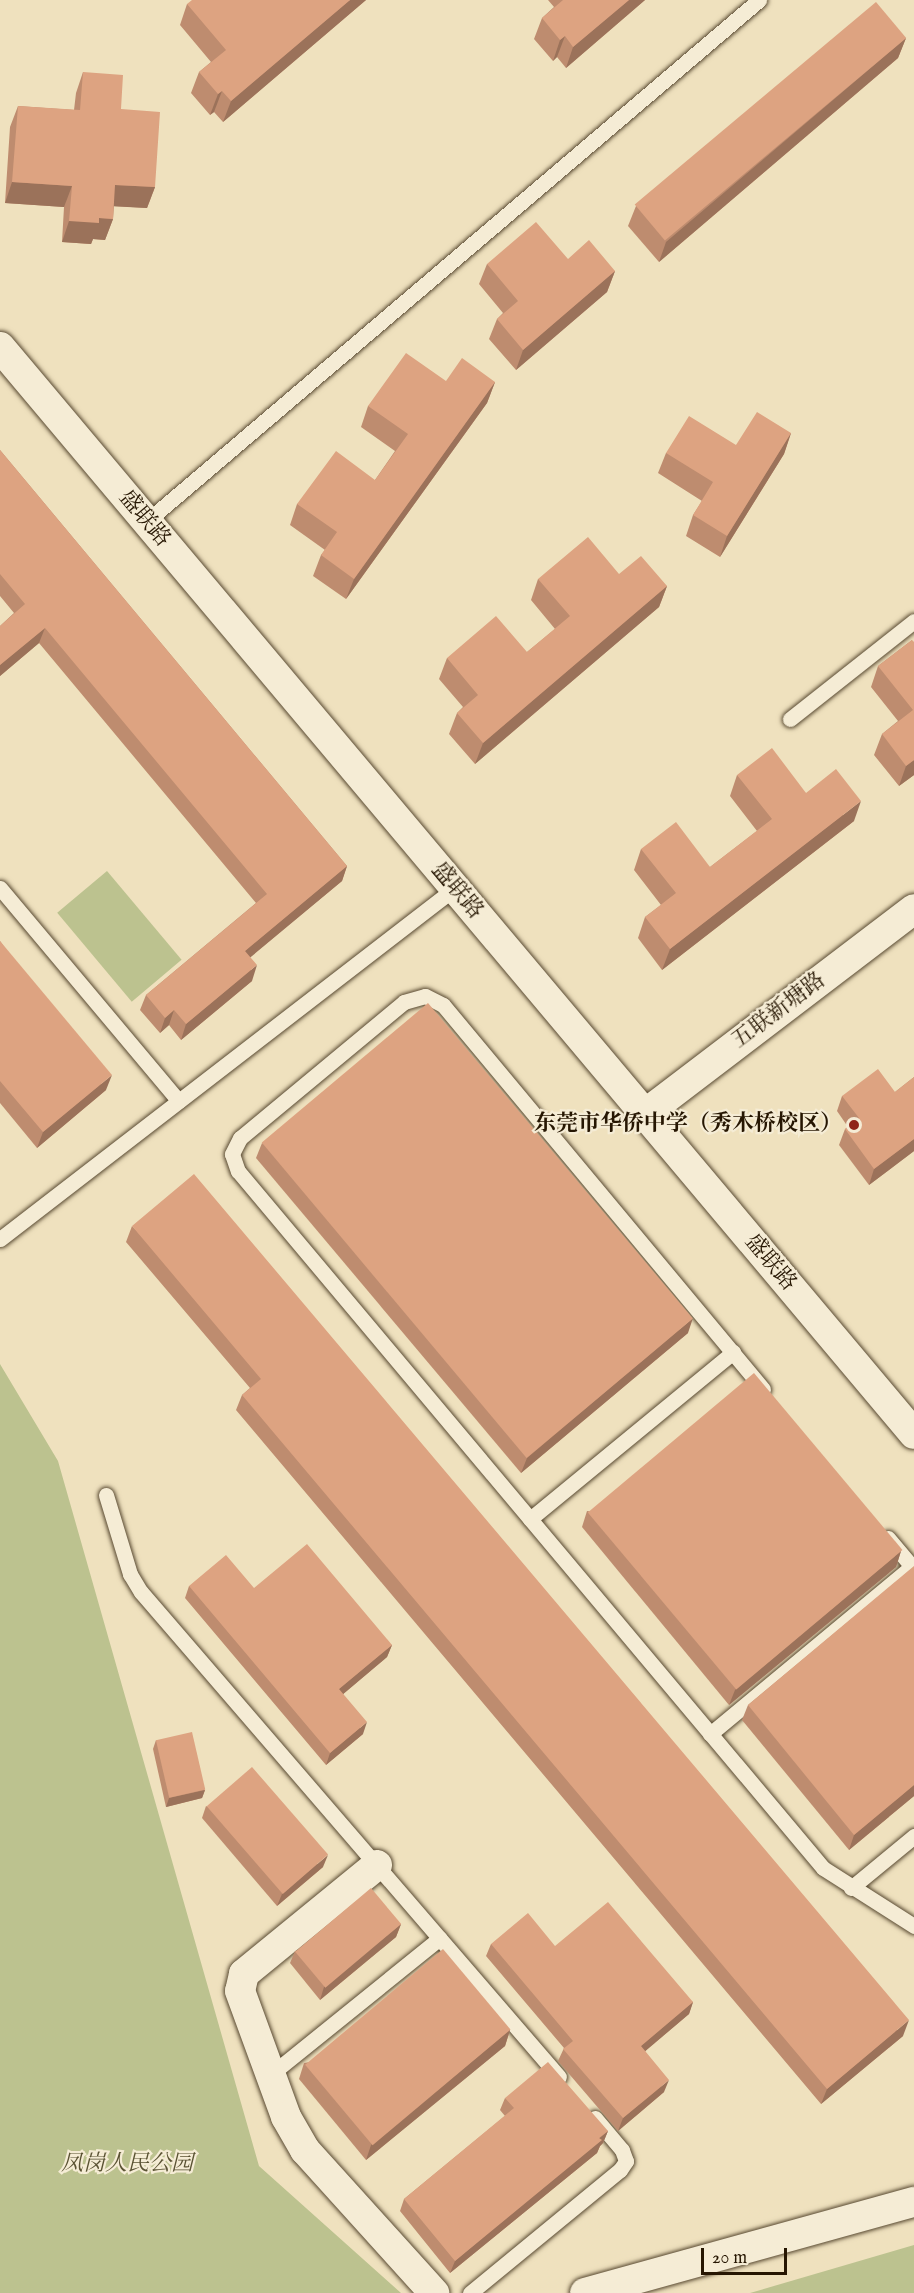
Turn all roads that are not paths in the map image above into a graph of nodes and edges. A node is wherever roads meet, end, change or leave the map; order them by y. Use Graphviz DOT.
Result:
graph roads {
  1 [pos="759,0"];
  2 [pos="0,347"];
  3 [pos="147,521"];
  4 [pos="914,621"];
  5 [pos="790,719"];
  6 [pos="0,888"];
  7 [pos="455,888"];
  8 [pos="914,909"];
  9 [pos="179,1101"];
  10 [pos="645,1114"];
  11 [pos="0,1239"];
  12 [pos="733,1352"];
  13 [pos="777,1406"];
  14 [pos="914,1434"];
  15 [pos="106,1495"];
  16 [pos="530,1520"];
  17 [pos="874,1522"];
  18 [pos="913,1568"];
  19 [pos="710,1734"];
  20 [pos="914,1836"];
  21 [pos="377,1865"];
  22 [pos="851,1888"];
  23 [pos="914,1926"];
  24 [pos="440,1938"];
  25 [pos="270,2075"];
  26 [pos="569,2088"];
  27 [pos="584,2106"];
  28 [pos="914,2202"];
  29 [pos="434,2293"];
  30 [pos="471,2293"];
  31 [pos="585,2293"];
  1 -- 3 [label="lane"];
  2 -- 3 [label="street, 盛联路"];
  3 -- 7 [label="street, 盛联路"];
  4 -- 5 [label="lane"];
  6 -- 9 [label="lane"];
  7 -- 9 [label="lane"];
  7 -- 10 [label="street, 盛联路"];
  8 -- 10 [label="street, 五联新塘路"];
  9 -- 11 [label="lane"];
  10 -- 14 [label="street, 盛联路"];
  12 -- 13 [label="lane"];
  12 -- 16 [label="lane"];
  12 -- 16 [label="lane"];
  15 -- 21 [label="lane"];
  16 -- 19 [label="lane"];
  17 -- 18 [label="lane"];
  18 -- 19 [label="lane"];
  19 -- 22 [label="lane"];
  20 -- 22 [label="lane"];
  21 -- 24 [label="lane"];
  21 -- 25 [label="street"];
  22 -- 23 [label="lane"];
  24 -- 25 [label="lane"];
  24 -- 26 [label="lane"];
  25 -- 29 [label="street"];
  27 -- 30 [label="lane"];
  28 -- 31 [label="street"];
}
